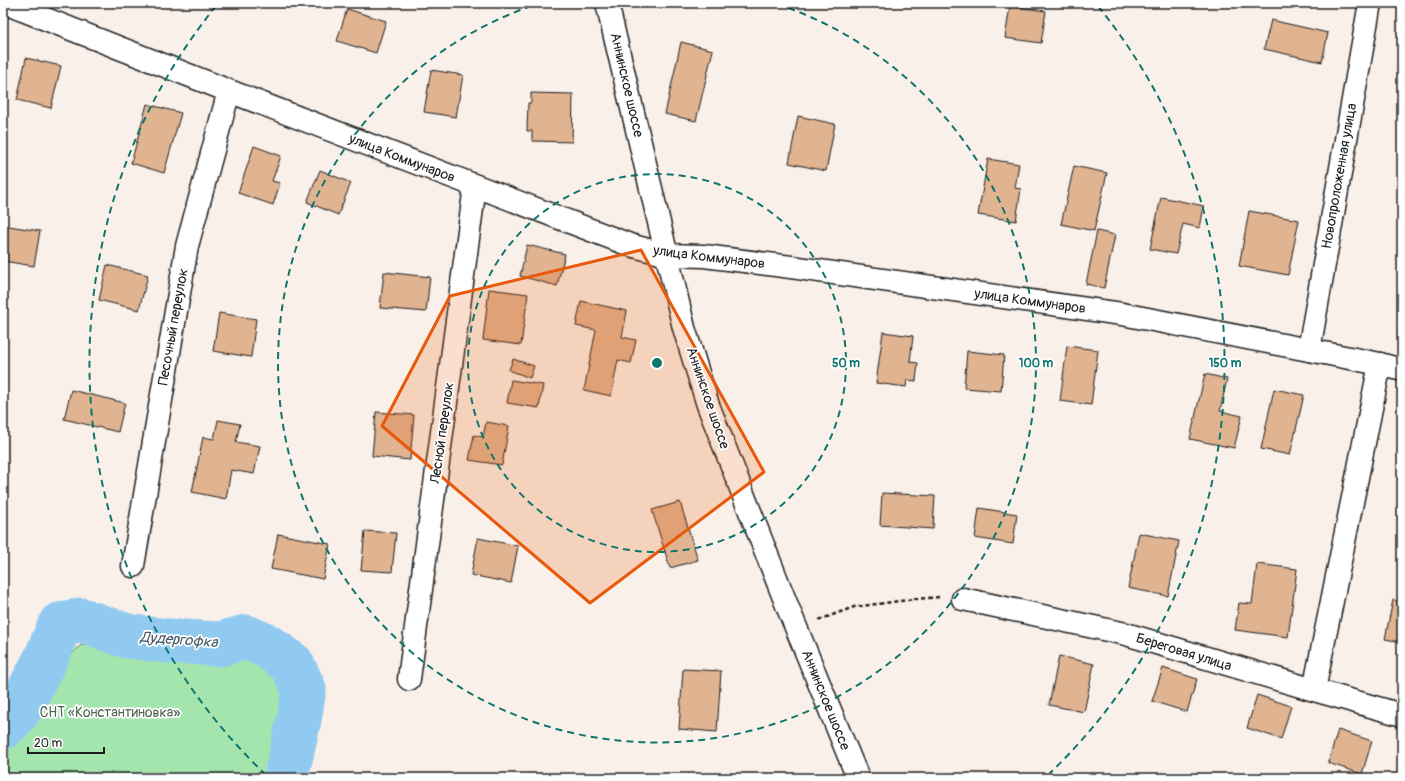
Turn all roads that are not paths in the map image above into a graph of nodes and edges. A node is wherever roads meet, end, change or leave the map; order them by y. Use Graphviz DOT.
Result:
graph roads {
  1 [pos="5,3"];
  2 [pos="607,3"];
  3 [pos="1370,3"];
  4 [pos="229,91"];
  5 [pos="475,186"];
  6 [pos="667,255"];
  7 [pos="1309,350"];
  8 [pos="1380,364"];
  9 [pos="1402,370"];
  10 [pos="133,566"];
  11 [pos="963,599"];
  12 [pos="409,679"];
  13 [pos="1314,690"];
  14 [pos="1402,715"];
  15 [pos="857,774"];
  1 -- 4 [label="street, улица Коммунаров"];
  2 -- 6 [label="street, Аннинское шоссе"];
  3 -- 7 [label="street, Новопроложенная улица"];
  4 -- 5 [label="street, улица Коммунаров"];
  4 -- 10 [label="street, Песочный переулок"];
  5 -- 6 [label="street, улица Коммунаров"];
  5 -- 12 [label="street, Лесной переулок"];
  6 -- 7 [label="street, улица Коммунаров"];
  6 -- 15 [label="street, Аннинское шоссе"];
  7 -- 8 [label="street, улица Коммунаров"];
  8 -- 9 [label="street, улица Коммунаров"];
  8 -- 13 [label="street"];
  11 -- 13 [label="street, Береговая улица"];
  13 -- 14 [label="street, Береговая улица"];
}
